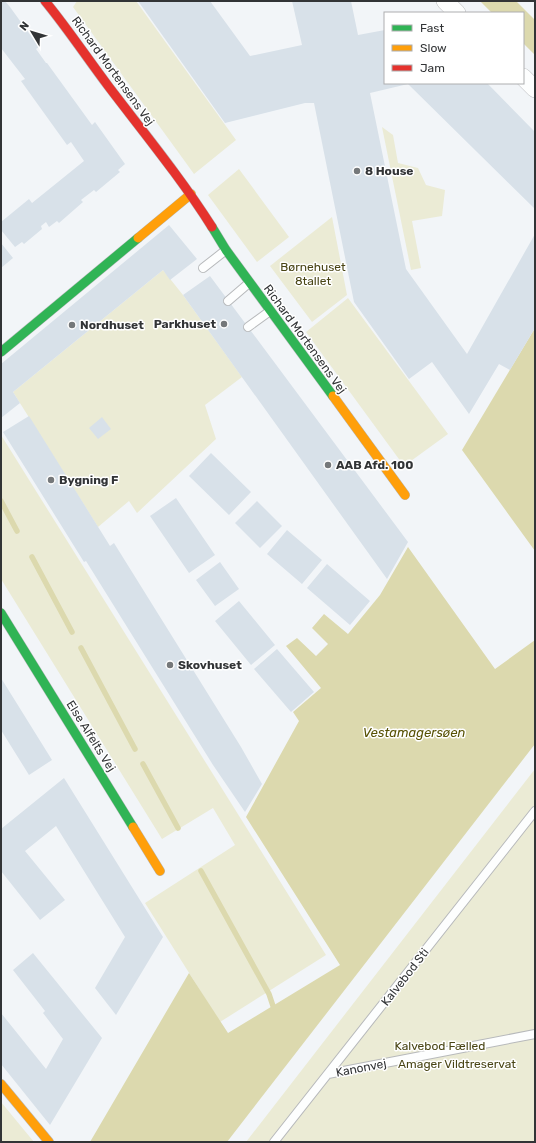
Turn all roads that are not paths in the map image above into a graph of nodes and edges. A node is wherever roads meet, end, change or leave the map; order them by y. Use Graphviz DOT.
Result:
graph roads {
  1 [pos="45,1"];
  2 [pos="445,1"];
  3 [pos="457,12"];
  4 [pos="524,78"];
  5 [pos="535,89"];
  6 [pos="191,194"];
  7 [pos="226,250"];
  8 [pos="203,268"];
  9 [pos="250,282"];
  10 [pos="228,301"];
  11 [pos="271,311"];
  12 [pos="248,327"];
  13 [pos="1,352"];
  14 [pos="405,495"];
  15 [pos="1,613"];
  16 [pos="535,811"];
  17 [pos="160,871"];
  18 [pos="535,1034"];
  19 [pos="328,1074"];
  20 [pos="1,1084"];
  21 [pos="49,1142"];
  22 [pos="274,1142"];
  1 -- 6 [label="street, Richard Mortensens Vej"];
  2 -- 3 [label="street"];
  4 -- 5 [label="street"];
  6 -- 7 [label="street, Richard Mortensens Vej"];
  6 -- 13 [label="street"];
  7 -- 8 [label="lane"];
  7 -- 9 [label="street, Richard Mortensens Vej"];
  9 -- 10 [label="lane"];
  9 -- 11 [label="street, Richard Mortensens Vej"];
  11 -- 12 [label="lane"];
  11 -- 14 [label="street, Richard Mortensens Vej"];
  15 -- 17 [label="street, Else Alfelts Vej"];
  16 -- 19 [label="lane, Kalvebod Sti"];
  18 -- 19 [label="lane, Kanonvej"];
  19 -- 22 [label="lane, Kalvebod Sti"];
  20 -- 21 [label="street"];
}
